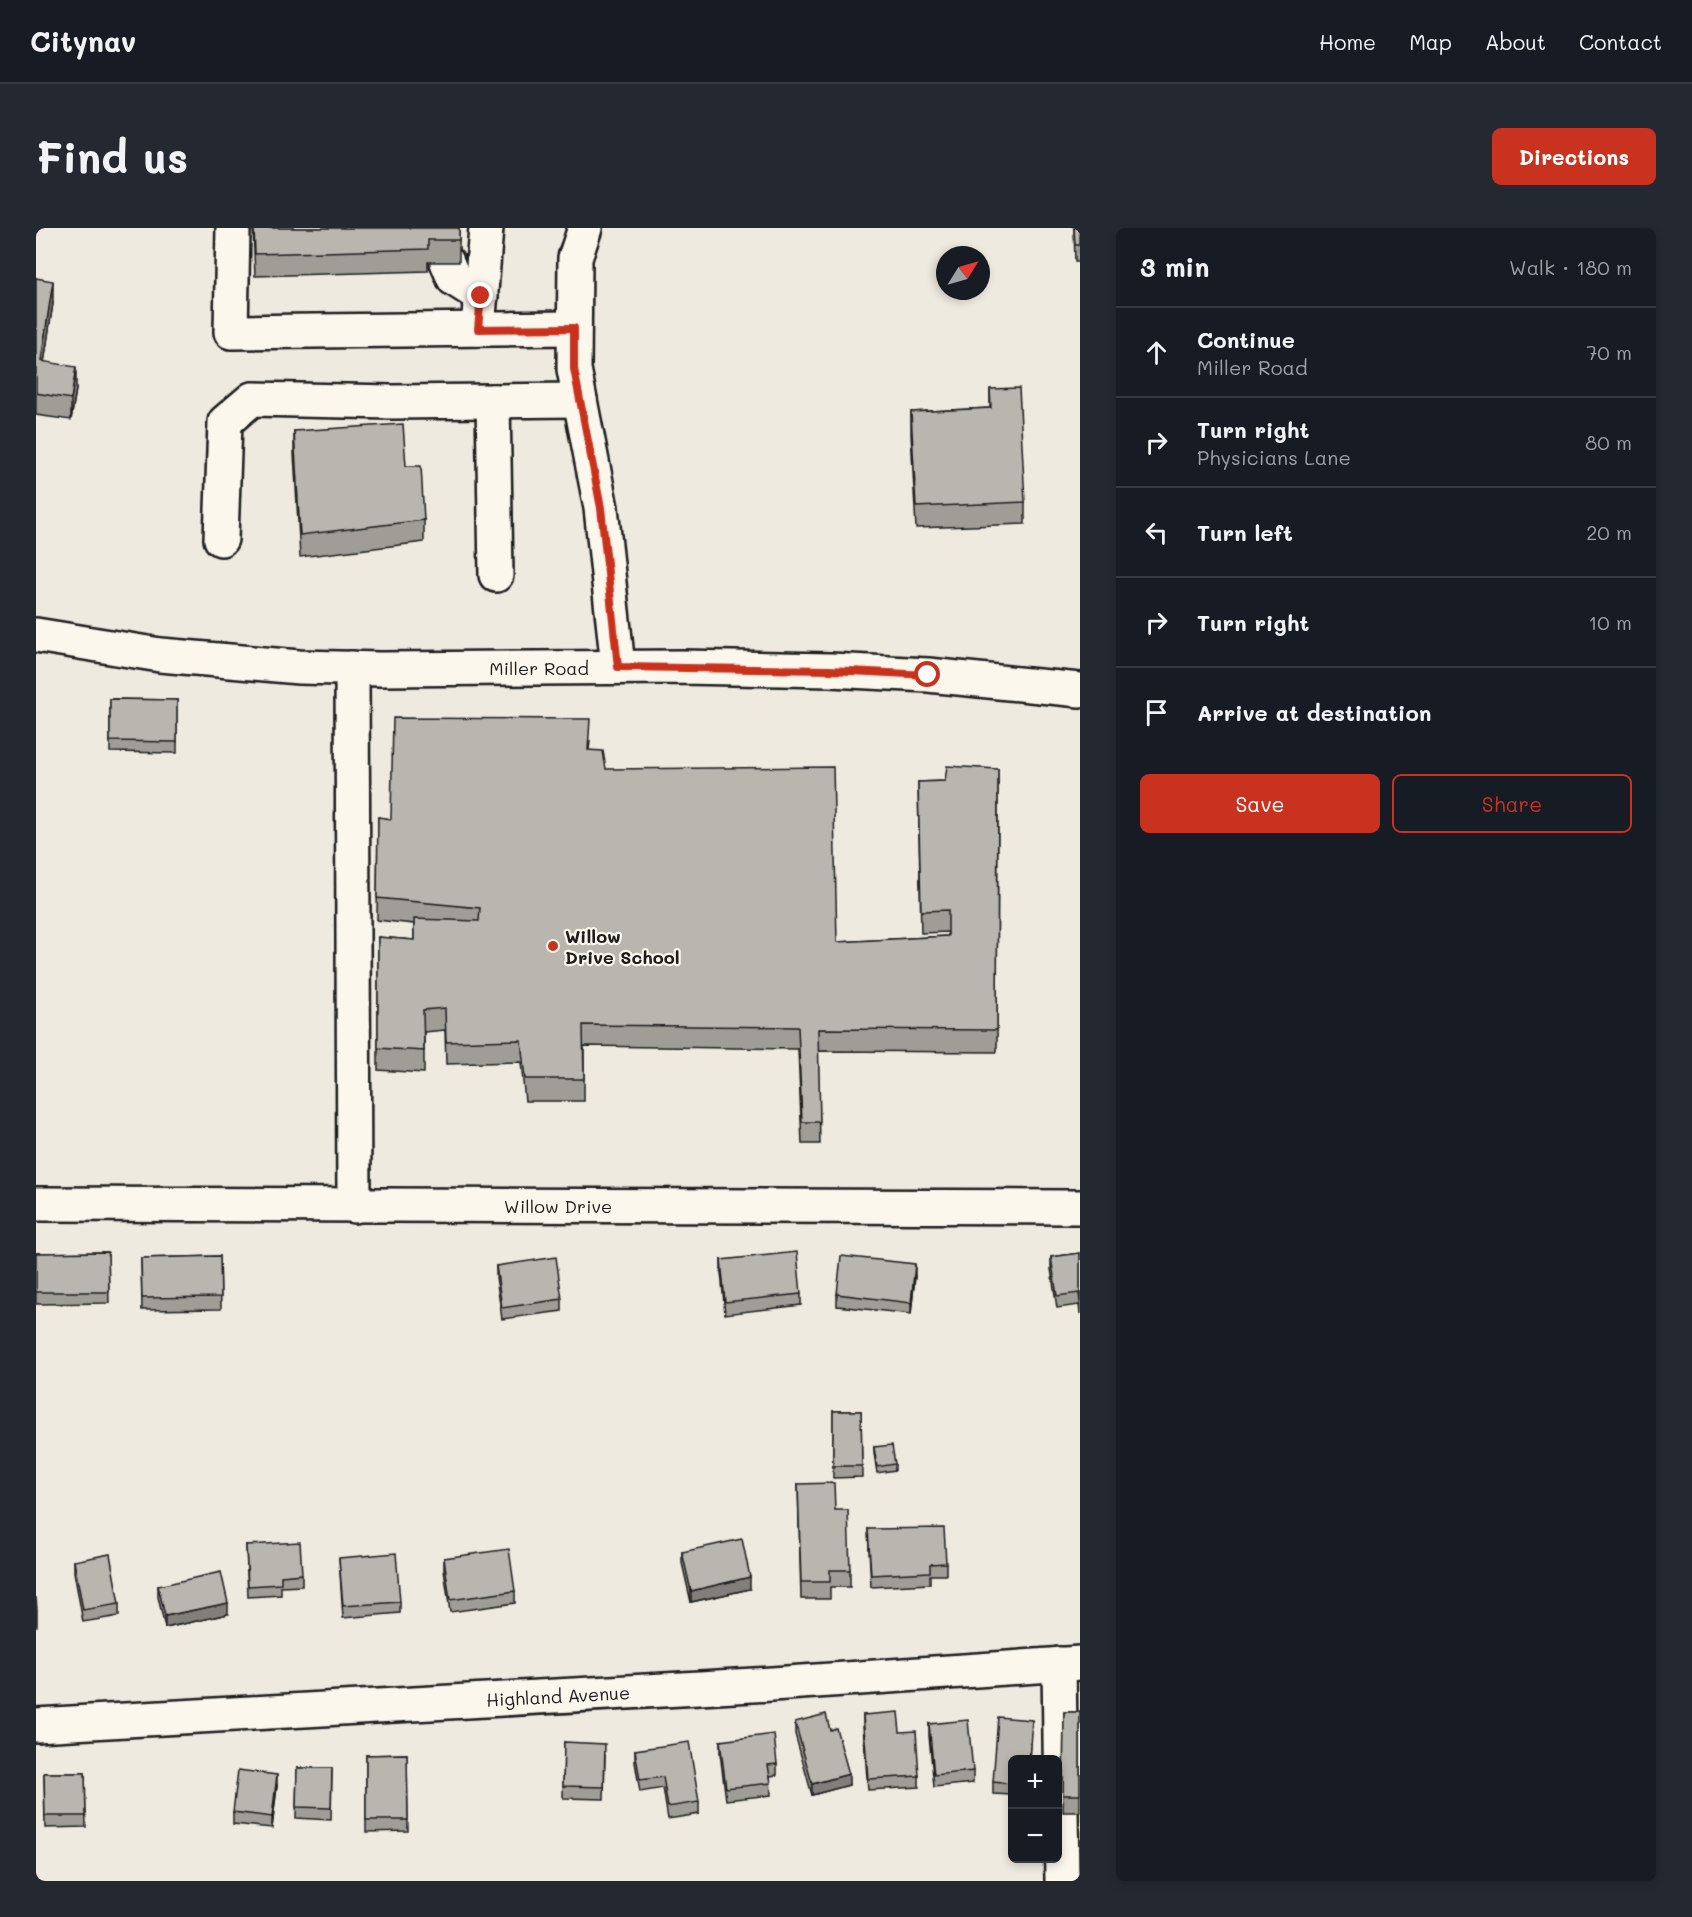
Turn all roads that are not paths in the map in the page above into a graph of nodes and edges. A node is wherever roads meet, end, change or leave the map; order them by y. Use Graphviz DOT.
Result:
graph roads {
  1 [pos="233,228"];
  2 [pos="486,228"];
  3 [pos="585,228"];
  4 [pos="447,262"];
  5 [pos="481,296"];
  6 [pos="574,328"];
  7 [pos="478,329"];
  8 [pos="580,400"];
  9 [pos="493,401"];
  10 [pos="220,539"];
  11 [pos="496,575"];
  12 [pos="36,635"];
  13 [pos="618,667"];
  14 [pos="352,668"];
  15 [pos="1080,690"];
  16 [pos="36,1204"];
  17 [pos="354,1206"];
  18 [pos="1080,1207"];
  19 [pos="1069,1663"];
  20 [pos="36,1725"];
  21 [pos="1062,1881"];
  1 -- 7 [label="street"];
  2 -- 5 [label="street"];
  3 -- 6 [label="street"];
  4 -- 5 [label="street"];
  5 -- 7 [label="street"];
  6 -- 7 [label="street"];
  6 -- 8 [label="street"];
  8 -- 9 [label="street"];
  8 -- 13 [label="street"];
  9 -- 10 [label="street"];
  9 -- 11 [label="street"];
  12 -- 14 [label="street, Miller Road"];
  13 -- 14 [label="street, Miller Road"];
  13 -- 15 [label="street, Miller Road"];
  14 -- 17 [label="street"];
  16 -- 17 [label="street, Willow Drive"];
  17 -- 18 [label="street, Willow Drive"];
  19 -- 20 [label="street, Highland Avenue"];
  19 -- 21 [label="street"];
}
